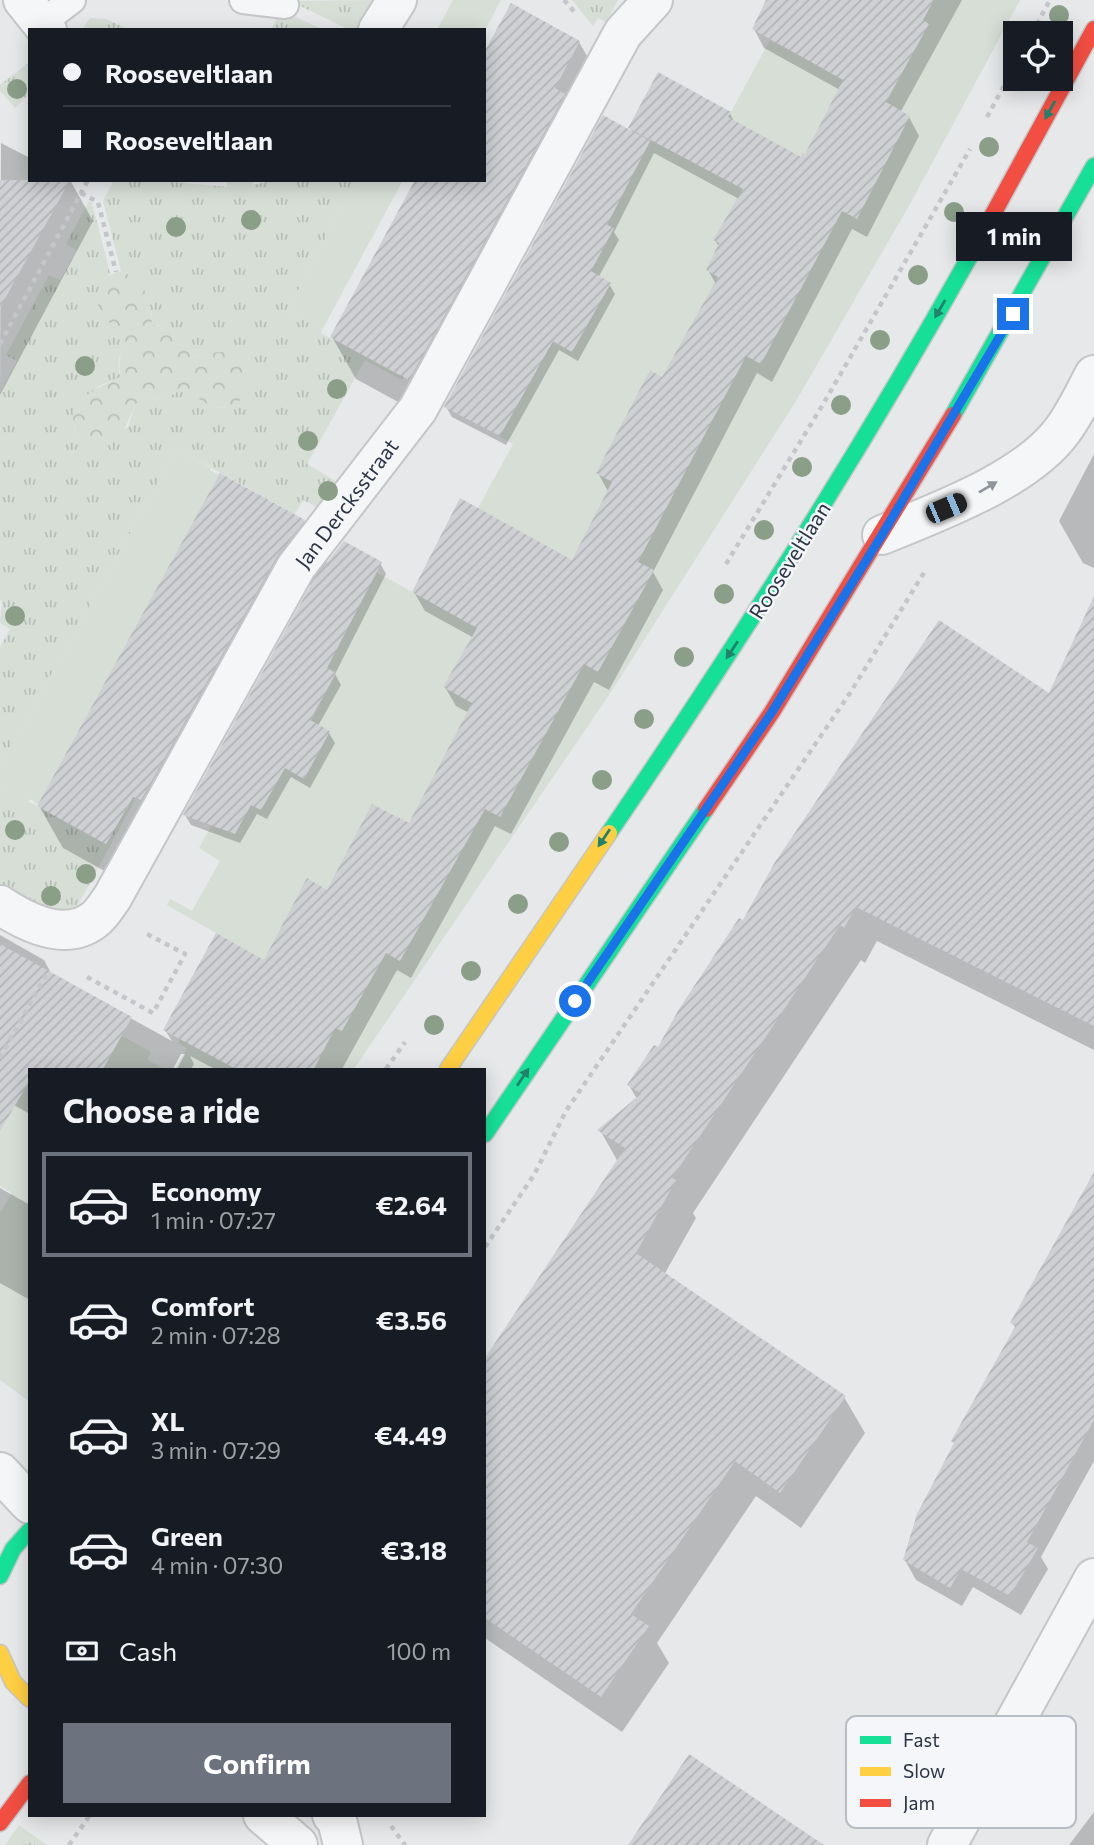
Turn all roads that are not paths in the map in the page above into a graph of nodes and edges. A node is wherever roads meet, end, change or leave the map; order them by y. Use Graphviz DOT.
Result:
graph roads {
  1 [pos="72,0"];
  2 [pos="243,0"];
  3 [pos="397,0"];
  4 [pos="653,0"];
  5 [pos="285,5"];
  6 [pos="37,18"];
  7 [pos="379,28"];
  8 [pos="1094,29"];
  9 [pos="1094,166"];
  10 [pos="1094,375"];
  11 [pos="882,535"];
  12 [pos="0,905"];
  13 [pos="448,1068"];
  14 [pos="486,1133"];
  15 [pos="0,1472"];
  16 [pos="28,1502"];
  17 [pos="1094,1578"];
  18 [pos="0,1653"];
  19 [pos="28,1698"];
  20 [pos="1018,1716"];
  21 [pos="28,1786"];
  22 [pos="265,1817"];
  23 [pos="334,1817"];
  24 [pos="0,1823"];
  25 [pos="956,1828"];
  26 [pos="298,1845"];
  27 [pos="343,1845"];
  28 [pos="947,1845"];
  1 -- 6 [label="lane"];
  2 -- 5 [label="lane"];
  3 -- 7 [label="street"];
  4 -- 12 [label="street, Jan Dercksstraat"];
  8 -- 13 [label="main road, Rooseveltlaan, one-way"];
  9 -- 11 [label="main road"];
  11 -- 10 [label="street, one-way"];
  14 -- 11 [label="main road, one-way"];
  15 -- 16 [label="street"];
  17 -- 20 [label="street"];
  18 -- 19 [label="main road"];
  21 -- 24 [label="main road"];
  22 -- 26 [label="street"];
  23 -- 27 [label="street"];
  25 -- 28 [label="street"];
}
